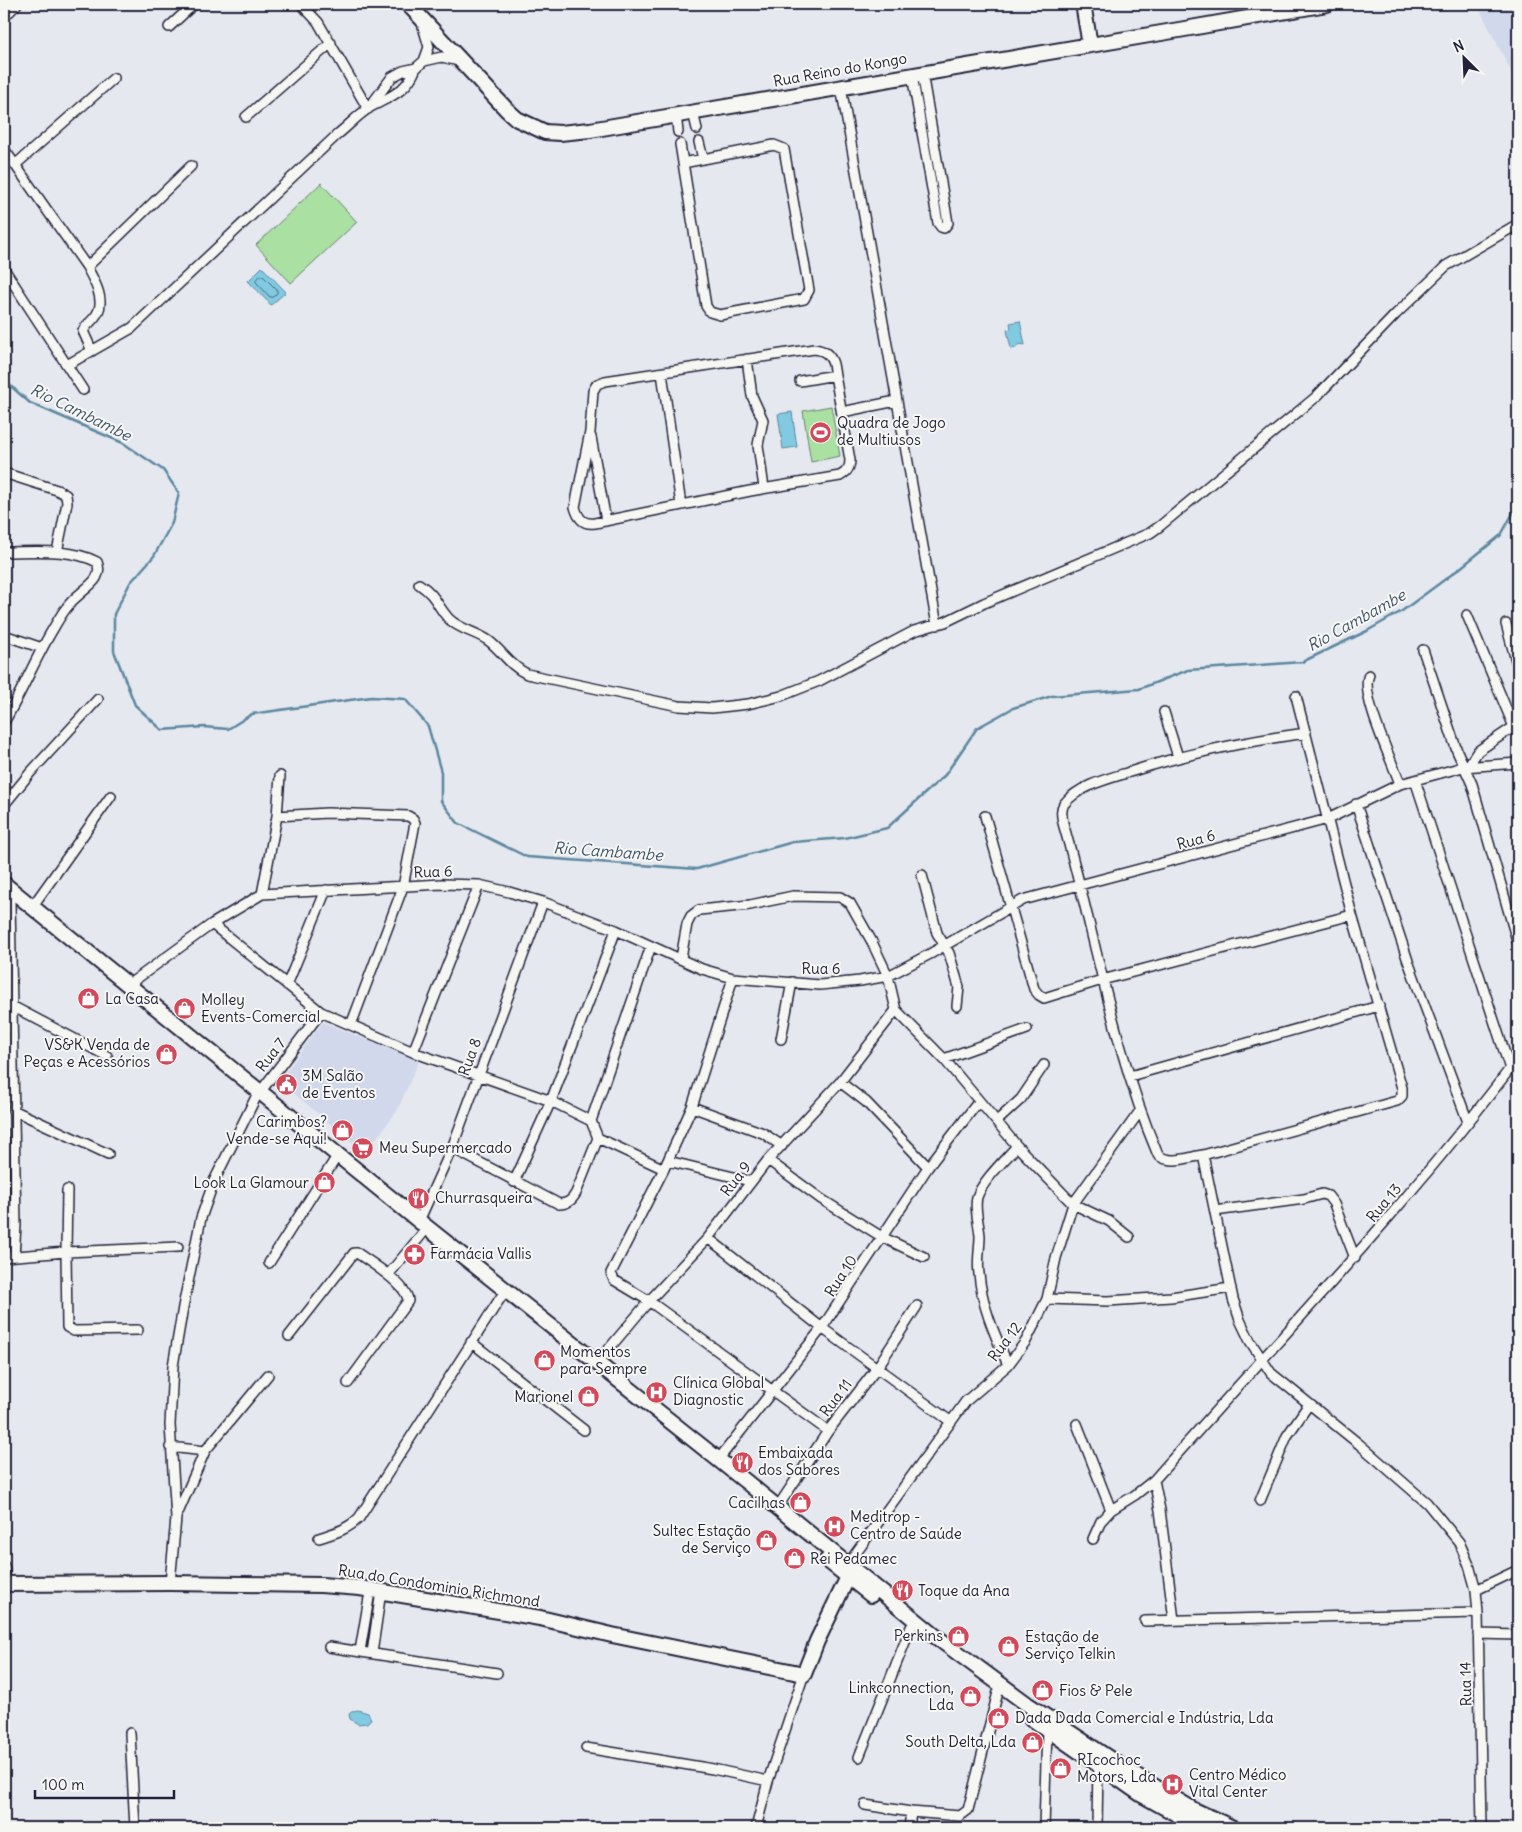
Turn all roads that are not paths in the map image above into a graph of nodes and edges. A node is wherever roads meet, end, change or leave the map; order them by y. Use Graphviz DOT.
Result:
graph roads {
  1 [pos="17,4"];
  2 [pos="194,4"];
  3 [pos="301,4"];
  4 [pos="408,4"];
  5 [pos="1082,4"];
  6 [pos="1327,4"];
  7 [pos="419,15"];
  8 [pos="4,17"];
  9 [pos="169,27"];
  10 [pos="330,42"];
  11 [pos="1090,45"];
  12 [pos="424,61"];
  13 [pos="461,61"];
  14 [pos="416,68"];
  15 [pos="917,74"];
  16 [pos="114,78"];
  17 [pos="841,87"];
  18 [pos="368,109"];
  19 [pos="693,112"];
  20 [pos="676,114"];
  21 [pos="246,117"];
  22 [pos="697,129"];
  23 [pos="678,132"];
  24 [pos="699,142"];
  25 [pos="680,144"];
  26 [pos="4,148"];
  27 [pos="703,159"];
  28 [pos="683,163"];
  29 [pos="15,165"];
  30 [pos="191,166"];
  31 [pos="1518,224"];
  32 [pos="87,267"];
  33 [pos="4,268"];
  34 [pos="92,351"];
  35 [pos="747,359"];
  36 [pos="67,365"];
  37 [pos="662,373"];
  38 [pos="835,375"];
  39 [pos="800,380"];
  40 [pos="83,390"];
  41 [pos="896,401"];
  42 [pos="842,412"];
  43 [pos="590,432"];
  44 [pos="4,473"];
  45 [pos="764,488"];
  46 [pos="681,505"];
  47 [pos="606,521"];
  48 [pos="4,552"];
  49 [pos="57,552"];
  50 [pos="419,584"];
  51 [pos="1467,615"];
  52 [pos="1506,624"];
  53 [pos="937,625"];
  54 [pos="4,635"];
  55 [pos="42,648"];
  56 [pos="1423,650"];
  57 [pos="1518,668"];
  58 [pos="1369,675"];
  59 [pos="1296,696"];
  60 [pos="98,699"];
  61 [pos="1164,712"];
  62 [pos="4,722"];
  63 [pos="1516,725"];
  64 [pos="1306,733"];
  65 [pos="1178,757"];
  66 [pos="1518,763"];
  67 [pos="1466,766"];
  68 [pos="280,776"];
  69 [pos="1415,780"];
  70 [pos="1400,784"];
  71 [pos="111,796"];
  72 [pos="1356,804"];
  73 [pos="4,805"];
  74 [pos="277,816"];
  75 [pos="985,816"];
  76 [pos="1328,819"];
  77 [pos="922,875"];
  78 [pos="4,884"];
  79 [pos="1081,884"];
  80 [pos="478,885"];
  81 [pos="403,887"];
  82 [pos="326,890"];
  83 [pos="262,894"];
  84 [pos="7,898"];
  85 [pos="543,902"];
  86 [pos="32,907"];
  87 [pos="1010,908"];
  88 [pos="1352,915"];
  89 [pos="212,924"];
  90 [pos="616,930"];
  91 [pos="1518,944"];
  92 [pos="651,946"];
  93 [pos="944,946"];
  94 [pos="681,958"];
  95 [pos="888,976"];
  96 [pos="733,978"];
  97 [pos="1102,980"];
  98 [pos="792,982"];
  99 [pos="128,985"];
  100 [pos="287,985"];
  101 [pos="12,1006"];
  102 [pos="957,1006"];
  103 [pos="1379,1006"];
  104 [pos="896,1010"];
  105 [pos="321,1012"];
  106 [pos="351,1025"];
  107 [pos="1027,1029"];
  108 [pos="781,1039"];
  109 [pos="413,1052"];
  110 [pos="107,1056"];
  111 [pos="944,1058"];
  112 [pos="1518,1058"];
  113 [pos="1044,1065"];
  114 [pos="1510,1069"];
  115 [pos="477,1076"];
  116 [pos="1130,1076"];
  117 [pos="840,1082"];
  118 [pos="258,1094"];
  119 [pos="551,1101"];
  120 [pos="979,1101"];
  121 [pos="692,1107"];
  122 [pos="13,1110"];
  123 [pos="1140,1111"];
  124 [pos="591,1121"];
  125 [pos="997,1121"];
  126 [pos="1468,1122"];
  127 [pos="598,1138"];
  128 [pos="782,1146"];
  129 [pos="1017,1146"];
  130 [pos="452,1148"];
  131 [pos="108,1154"];
  132 [pos="1204,1155"];
  133 [pos="768,1160"];
  134 [pos="334,1161"];
  135 [pos="666,1165"];
  136 [pos="928,1167"];
  137 [pos="514,1182"];
  138 [pos="750,1182"];
  139 [pos="67,1190"];
  140 [pos="1073,1204"];
  141 [pos="1215,1211"];
  142 [pos="421,1227"];
  143 [pos="882,1237"];
  144 [pos="1129,1237"];
  145 [pos="708,1238"];
  146 [pos="178,1247"];
  147 [pos="66,1252"];
  148 [pos="14,1256"];
  149 [pos="4,1258"];
  150 [pos="924,1258"];
  151 [pos="1355,1258"];
  152 [pos="269,1263"];
  153 [pos="388,1275"];
  154 [pos="1231,1288"];
  155 [pos="501,1297"];
  156 [pos="1047,1299"];
  157 [pos="649,1301"];
  158 [pos="917,1306"];
  159 [pos="822,1328"];
  160 [pos="138,1330"];
  161 [pos="289,1336"];
  162 [pos="471,1342"];
  163 [pos="1262,1358"];
  164 [pos="597,1363"];
  165 [pos="1008,1365"];
  166 [pos="877,1368"];
  167 [pos="268,1375"];
  168 [pos="348,1383"];
  169 [pos="771,1391"];
  170 [pos="1309,1404"];
  171 [pos="950,1421"];
  172 [pos="1077,1424"];
  173 [pos="584,1430"];
  174 [pos="828,1431"];
  175 [pos="170,1446"];
  176 [pos="205,1451"];
  177 [pos="718,1460"];
  178 [pos="1154,1480"];
  179 [pos="1260,1500"];
  180 [pos="777,1508"];
  181 [pos="1111,1510"];
  182 [pos="176,1518"];
  183 [pos="319,1538"];
  184 [pos="1093,1539"];
  185 [pos="4,1566"];
  186 [pos="848,1570"];
  187 [pos="1518,1570"];
  188 [pos="170,1583"];
  189 [pos="5,1584"];
  190 [pos="1476,1590"];
  191 [pos="385,1595"];
  192 [pos="369,1598"];
  193 [pos="1478,1613"];
  194 [pos="1174,1620"];
  195 [pos="1145,1621"];
  196 [pos="911,1627"];
  197 [pos="1478,1634"];
  198 [pos="1518,1635"];
  199 [pos="329,1647"];
  200 [pos="360,1651"];
  201 [pos="372,1653"];
  202 [pos="497,1673"];
  203 [pos="804,1674"];
  204 [pos="998,1692"];
  205 [pos="1047,1729"];
  206 [pos="130,1733"];
  207 [pos="586,1748"];
  208 [pos="859,1757"];
  209 [pos="1098,1764"];
  210 [pos="768,1781"];
  211 [pos="865,1805"];
  212 [pos="911,1812"];
  213 [pos="135,1828"];
  214 [pos="756,1828"];
  215 [pos="909,1828"];
  216 [pos="1044,1828"];
  217 [pos="1097,1828"];
  218 [pos="1206,1828"];
  219 [pos="1233,1828"];
  220 [pos="1482,1828"];
  1 -- 8 [label="street"];
  2 -- 9 [label="street"];
  3 -- 10 [label="street"];
  4 -- 7 [label="main road, Rua Reino do Kongo"];
  5 -- 11 [label="main road"];
  6 -- 11 [label="main road, Rua Reino do Kongo"];
  7 -- 12 [label="street"];
  7 -- 13 [label="main road, Rua Reino do Kongo"];
  10 -- 18 [label="street"];
  10 -- 21 [label="street"];
  11 -- 15 [label="main road, Rua Reino do Kongo"];
  12 -- 13 [label="street"];
  12 -- 14 [label="street"];
  13 -- 20 [label="main road, Rua Reino do Kongo"];
  14 -- 18 [label="street"];
  14 -- 18 [label="street"];
  15 -- 15 [label="street"];
  15 -- 17 [label="main road, Rua Reino do Kongo"];
  16 -- 29 [label="street"];
  17 -- 19 [label="main road, Rua Reino do Kongo"];
  17 -- 41 [label="street"];
  18 -- 34 [label="street"];
  19 -- 20 [label="main road, Rua Reino do Kongo"];
  19 -- 22 [label="street"];
  20 -- 23 [label="street"];
  24 -- 27 [label="street"];
  25 -- 28 [label="street"];
  26 -- 29 [label="street"];
  27 -- 28 [label="street"];
  27 -- 28 [label="street"];
  29 -- 32 [label="street"];
  30 -- 32 [label="street"];
  31 -- 53 [label="street"];
  32 -- 34 [label="street"];
  33 -- 36 [label="street"];
  34 -- 36 [label="street"];
  35 -- 37 [label="street"];
  35 -- 38 [label="street"];
  35 -- 45 [label="street"];
  36 -- 40 [label="street"];
  37 -- 43 [label="street"];
  37 -- 46 [label="street"];
  38 -- 39 [label="street"];
  38 -- 42 [label="street"];
  41 -- 42 [label="street"];
  41 -- 53 [label="street"];
  42 -- 45 [label="street"];
  43 -- 47 [label="street"];
  43 -- 47 [label="street"];
  44 -- 49 [label="street"];
  45 -- 46 [label="street"];
  46 -- 47 [label="street"];
  48 -- 49 [label="street"];
  49 -- 55 [label="street"];
  50 -- 53 [label="street"];
  51 -- 63 [label="street"];
  52 -- 57 [label="street"];
  54 -- 55 [label="street"];
  55 -- 62 [label="street"];
  56 -- 67 [label="street"];
  58 -- 70 [label="street"];
  59 -- 64 [label="street"];
  60 -- 73 [label="street"];
  61 -- 65 [label="street"];
  63 -- 67 [label="street"];
  64 -- 65 [label="street"];
  64 -- 76 [label="street"];
  65 -- 79 [label="street"];
  66 -- 67 [label="street, Rua 6"];
  67 -- 69 [label="street, Rua 6"];
  67 -- 91 [label="street"];
  68 -- 74 [label="street"];
  69 -- 70 [label="street, Rua 6"];
  69 -- 114 [label="street"];
  70 -- 72 [label="street, Rua 6"];
  71 -- 86 [label="street"];
  72 -- 76 [label="street, Rua 6"];
  72 -- 126 [label="street"];
  74 -- 81 [label="street"];
  74 -- 83 [label="street"];
  75 -- 87 [label="street"];
  76 -- 79 [label="street, Rua 6"];
  76 -- 88 [label="street"];
  77 -- 93 [label="street"];
  78 -- 86 [label="main road"];
  79 -- 87 [label="street, Rua 6"];
  79 -- 97 [label="street"];
  80 -- 81 [label="street, Rua 6"];
  80 -- 85 [label="street, Rua 6"];
  80 -- 109 [label="street"];
  81 -- 82 [label="street, Rua 6"];
  81 -- 106 [label="street"];
  82 -- 83 [label="street, Rua 6"];
  82 -- 100 [label="street"];
  83 -- 89 [label="street, Rua 6"];
  84 -- 101 [label="street"];
  84 -- 118 [label="main road"];
  85 -- 90 [label="street, Rua 6"];
  85 -- 115 [label="street, Rua 8"];
  86 -- 99 [label="main road"];
  87 -- 93 [label="street, Rua 6"];
  87 -- 97 [label="street"];
  88 -- 97 [label="street"];
  88 -- 103 [label="street"];
  89 -- 99 [label="street, Rua 6"];
  89 -- 100 [label="street"];
  90 -- 92 [label="street, Rua 6"];
  90 -- 119 [label="street"];
  92 -- 94 [label="street, Rua 6"];
  92 -- 124 [label="street"];
  93 -- 95 [label="street, Rua 6"];
  93 -- 102 [label="street"];
  94 -- 95 [label="street"];
  94 -- 96 [label="street, Rua 6"];
  95 -- 98 [label="street, Rua 6"];
  95 -- 104 [label="street"];
  96 -- 98 [label="street, Rua 6"];
  96 -- 121 [label="street"];
  97 -- 116 [label="street"];
  98 -- 108 [label="street"];
  99 -- 118 [label="main road"];
  100 -- 105 [label="street"];
  101 -- 110 [label="street"];
  101 -- 122 [label="street"];
  103 -- 116 [label="street"];
  103 -- 132 [label="street"];
  104 -- 111 [label="street"];
  104 -- 117 [label="street, Rua 9"];
  105 -- 106 [label="street"];
  105 -- 118 [label="street, Rua 7"];
  106 -- 109 [label="street"];
  107 -- 111 [label="street"];
  109 -- 115 [label="street"];
  111 -- 120 [label="street"];
  112 -- 114 [label="street, Rua 13"];
  113 -- 125 [label="street"];
  114 -- 126 [label="street, Rua 13"];
  115 -- 119 [label="street"];
  115 -- 130 [label="street, Rua 8"];
  116 -- 123 [label="street"];
  117 -- 128 [label="street, Rua 9"];
  117 -- 136 [label="street"];
  118 -- 134 [label="main road"];
  118 -- 142 [label="main road"];
  118 -- 175 [label="street, Rua 7"];
  119 -- 124 [label="street"];
  119 -- 137 [label="street"];
  120 -- 125 [label="street"];
  120 -- 136 [label="street, Rua 10"];
  121 -- 128 [label="street"];
  121 -- 135 [label="street"];
  122 -- 131 [label="street"];
  122 -- 148 [label="street"];
  123 -- 132 [label="street"];
  123 -- 140 [label="street, Rua 12"];
  124 -- 127 [label="street"];
  125 -- 129 [label="street"];
  126 -- 151 [label="street, Rua 13"];
  127 -- 135 [label="street"];
  127 -- 137 [label="street"];
  128 -- 133 [label="street, Rua 9"];
  129 -- 140 [label="street"];
  129 -- 165 [label="street"];
  130 -- 137 [label="street"];
  130 -- 142 [label="street, Rua 8"];
  132 -- 141 [label="street, Rua 14"];
  133 -- 138 [label="street, Rua 9"];
  133 -- 143 [label="street"];
  134 -- 142 [label="main road"];
  134 -- 152 [label="street"];
  135 -- 138 [label="street"];
  135 -- 157 [label="street"];
  136 -- 143 [label="street, Rua 10"];
  138 -- 145 [label="street, Rua 9"];
  139 -- 147 [label="street"];
  140 -- 144 [label="street"];
  140 -- 156 [label="street, Rua 12"];
  141 -- 151 [label="street"];
  141 -- 154 [label="street, Rua 14"];
  142 -- 153 [label="street, Rua 8"];
  142 -- 155 [label="main road"];
  142 -- 164 [label="main road"];
  143 -- 150 [label="street"];
  143 -- 159 [label="street, Rua 10"];
  145 -- 157 [label="street, Rua 9"];
  145 -- 159 [label="street"];
  146 -- 147 [label="street"];
  147 -- 148 [label="street"];
  147 -- 160 [label="street"];
  148 -- 149 [label="street"];
  151 -- 163 [label="street, Rua 13"];
  153 -- 161 [label="street"];
  153 -- 168 [label="street"];
  154 -- 156 [label="street"];
  154 -- 163 [label="street, Rua 14"];
  155 -- 162 [label="street"];
  155 -- 186 [label="main road"];
  156 -- 165 [label="street, Rua 12"];
  157 -- 164 [label="street, Rua 9"];
  157 -- 169 [label="street"];
  158 -- 166 [label="street, Rua 11"];
  159 -- 166 [label="street"];
  159 -- 169 [label="street, Rua 10"];
  162 -- 173 [label="street"];
  162 -- 183 [label="street"];
  163 -- 170 [label="street, Rua 14"];
  163 -- 178 [label="street, Rua 13"];
  164 -- 177 [label="main road"];
  165 -- 171 [label="street, Rua 12"];
  166 -- 171 [label="street"];
  166 -- 174 [label="street, Rua 11"];
  167 -- 176 [label="street"];
  169 -- 174 [label="street"];
  169 -- 177 [label="street, Rua 10"];
  170 -- 179 [label="street"];
  170 -- 190 [label="street, Rua 14"];
  171 -- 186 [label="street, Rua 12"];
  172 -- 181 [label="street"];
  174 -- 180 [label="street, Rua 11"];
  175 -- 176 [label="street"];
  175 -- 182 [label="street, Rua 7"];
  176 -- 182 [label="street"];
  177 -- 180 [label="main road"];
  178 -- 181 [label="street, Rua 13"];
  178 -- 194 [label="street"];
  180 -- 186 [label="main road"];
  181 -- 184 [label="street"];
  182 -- 188 [label="street"];
  185 -- 189 [label="street"];
  186 -- 196 [label="main road"];
  186 -- 203 [label="main road"];
  186 -- 219 [label="main road"];
  187 -- 190 [label="street"];
  188 -- 189 [label="main road, Rua do Condominio Richmond"];
  188 -- 191 [label="main road, Rua do Condominio Richmond"];
  190 -- 193 [label="street, Rua 14"];
  191 -- 201 [label="street"];
  191 -- 203 [label="main road, Rua do Condominio Richmond"];
  192 -- 200 [label="street"];
  193 -- 194 [label="street"];
  193 -- 197 [label="street, Rua 14"];
  194 -- 195 [label="street"];
  196 -- 204 [label="main road"];
  196 -- 208 [label="street"];
  197 -- 198 [label="street"];
  197 -- 220 [label="street, Rua 14"];
  199 -- 200 [label="street"];
  200 -- 201 [label="street"];
  201 -- 202 [label="street"];
  203 -- 210 [label="street"];
  204 -- 205 [label="main road"];
  204 -- 212 [label="street"];
  205 -- 209 [label="main road"];
  205 -- 216 [label="street"];
  206 -- 213 [label="street"];
  207 -- 210 [label="street"];
  209 -- 217 [label="street"];
  209 -- 218 [label="main road"];
  210 -- 214 [label="street"];
  211 -- 212 [label="street"];
  212 -- 215 [label="street"];
}
